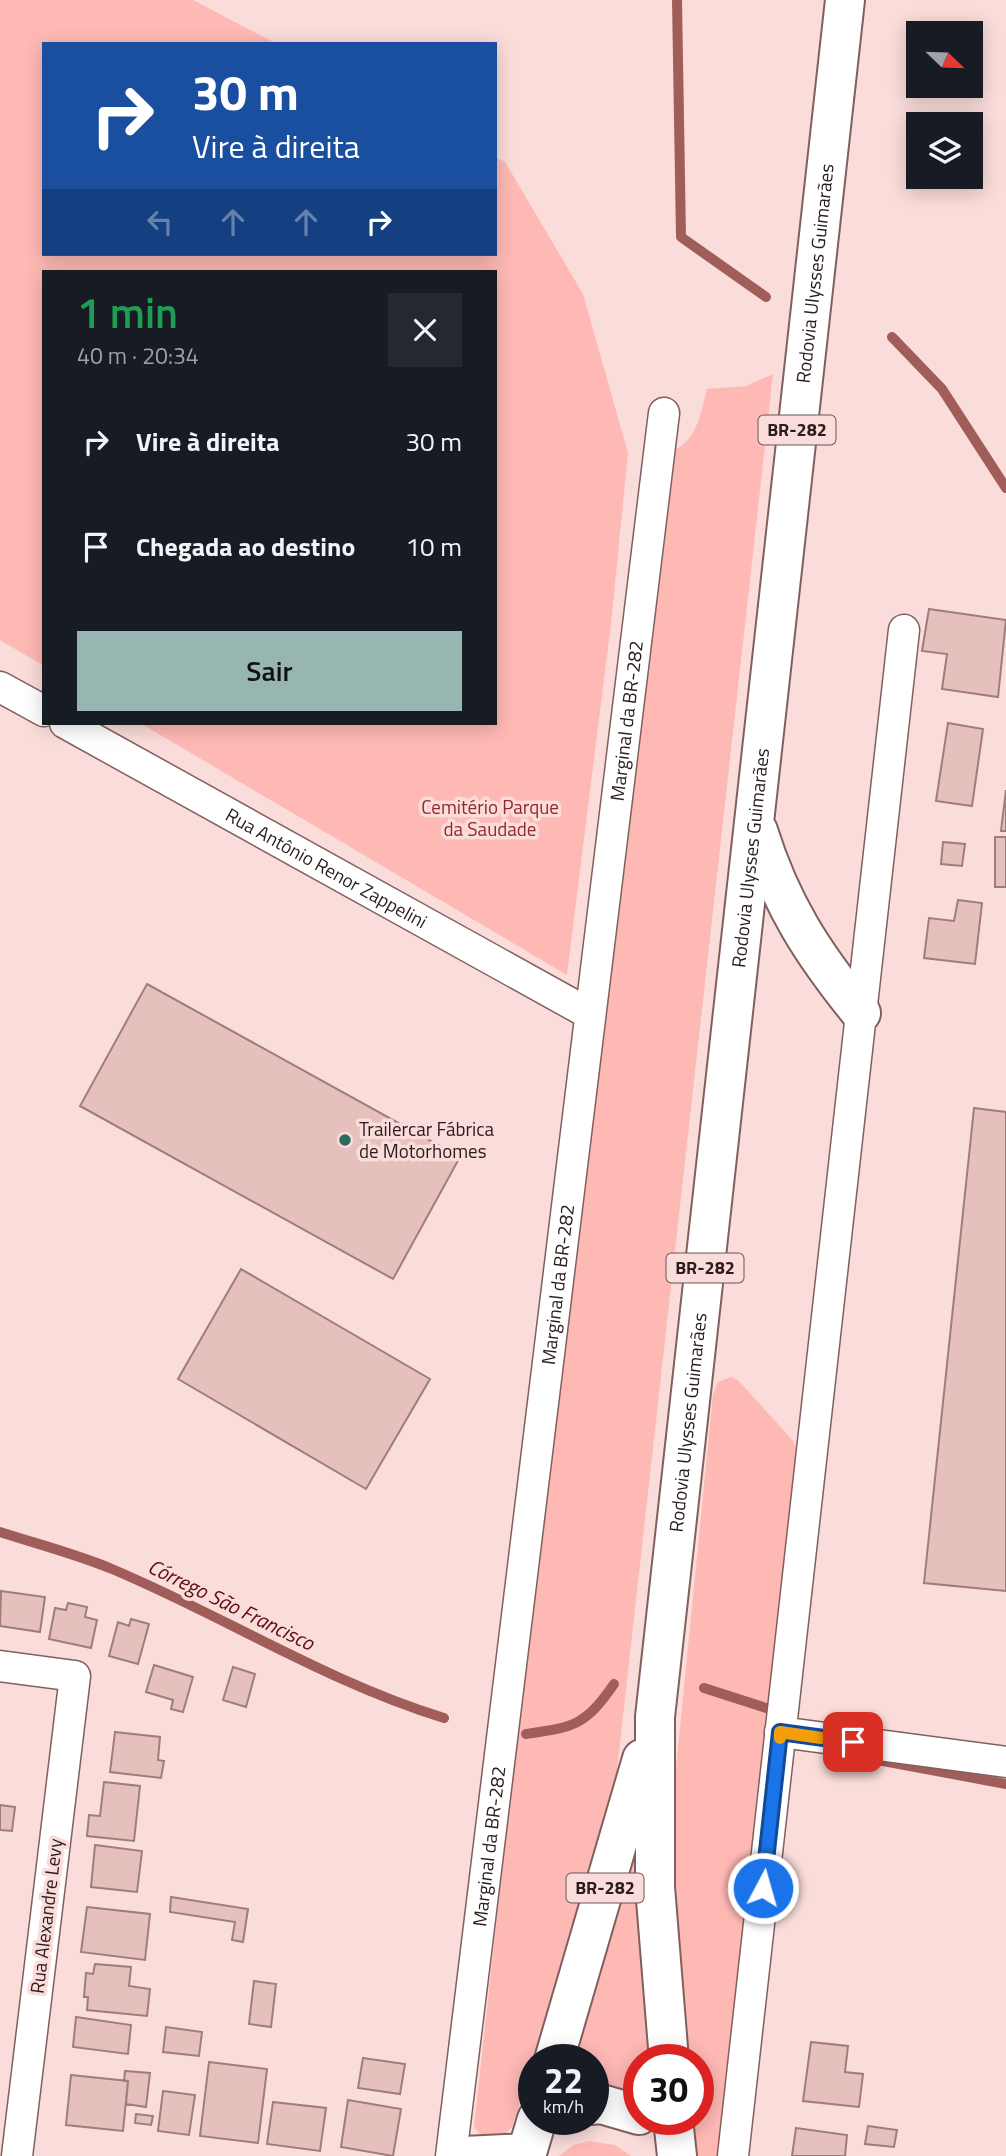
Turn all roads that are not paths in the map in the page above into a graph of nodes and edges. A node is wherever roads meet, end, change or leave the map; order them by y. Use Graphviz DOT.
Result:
graph roads {
  1 [pos="845,0"];
  2 [pos="664,413"];
  3 [pos="904,630"];
  4 [pos="0,687"];
  5 [pos="42,710"];
  6 [pos="69,725"];
  7 [pos="754,819"];
  8 [pos="588,1013"];
  9 [pos="861,1013"];
  10 [pos="0,1666"];
  11 [pos="655,1717"];
  12 [pos="780,1732"];
  13 [pos="1006,1762"];
  14 [pos="559,2044"];
  15 [pos="667,2044"];
  16 [pos="531,2135"];
  17 [pos="17,2156"];
  18 [pos="451,2156"];
  19 [pos="464,2156"];
  20 [pos="733,2156"];
  1 -- 7 [label="main road, Rodovia Ulysses Guimarães / BR-282"];
  2 -- 8 [label="street, Marginal da BR-282"];
  3 -- 9 [label="street"];
  4 -- 5 [label="street"];
  6 -- 8 [label="street, Rua Antônio Renor Zappelini"];
  7 -- 9 [label="main road"];
  7 -- 11 [label="main road, Rodovia Ulysses Guimarães / BR-282"];
  8 -- 18 [label="street, Marginal da BR-282"];
  9 -- 12 [label="street"];
  10 -- 17 [label="street, Rua Alexandre Levy"];
  11 -- 14 [label="main road, Rodovia Ulysses Guimarães / BR-282"];
  11 -- 15 [label="main road, Rodovia Ulysses Guimarães / BR-282"];
  12 -- 13 [label="street"];
  12 -- 20 [label="street"];
  16 -- 19 [label="main road"];
}
